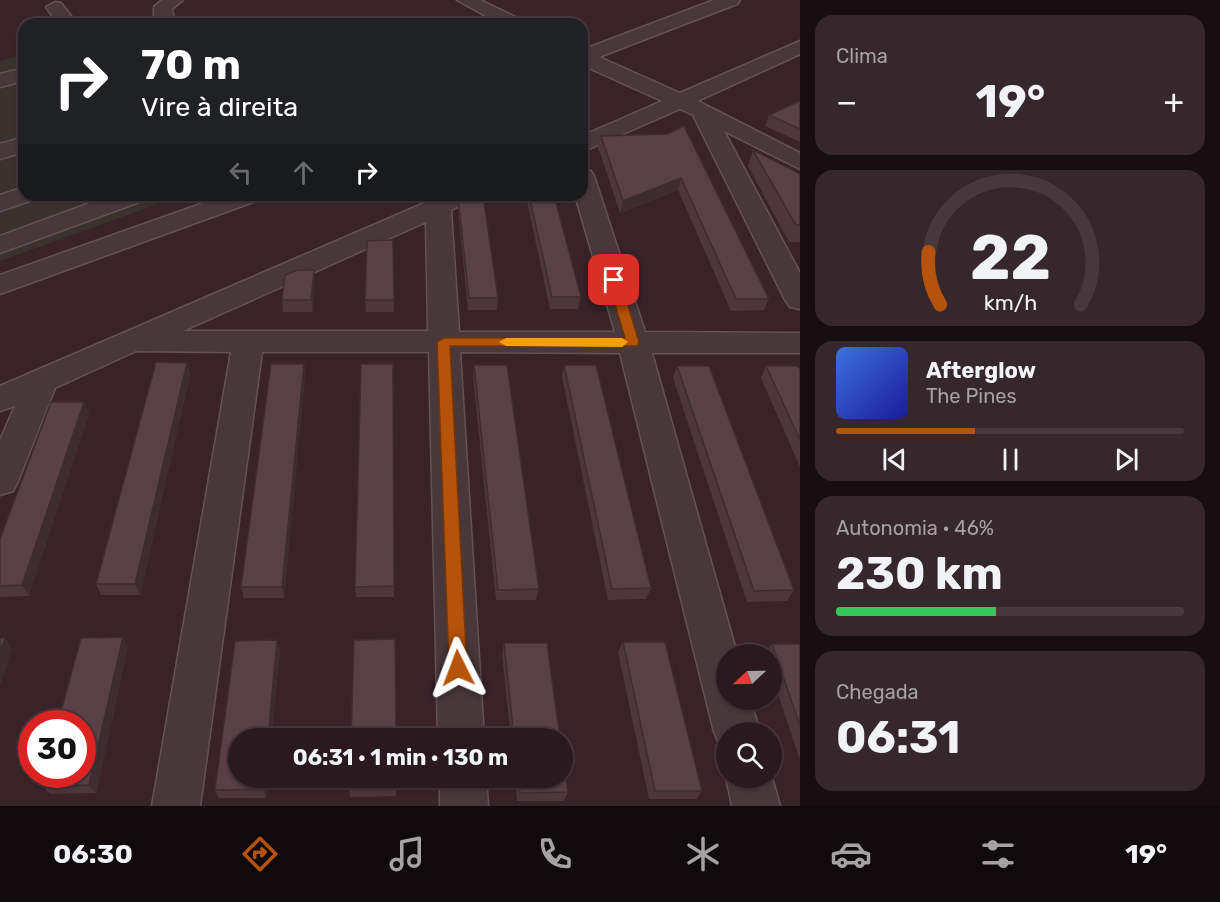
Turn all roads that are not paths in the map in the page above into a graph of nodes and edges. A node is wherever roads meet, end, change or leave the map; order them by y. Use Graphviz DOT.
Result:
graph roads {
  1 [pos="174,0"];
  2 [pos="466,0"];
  3 [pos="731,0"];
  4 [pos="510,3"];
  5 [pos="55,7"];
  6 [pos="488,10"];
  7 [pos="63,18"];
  8 [pos="163,18"];
  9 [pos="503,18"];
  10 [pos="800,46"];
  11 [pos="588,55"];
  12 [pos="767,60"];
  13 [pos="592,71"];
  14 [pos="792,71"];
  15 [pos="18,76"];
  16 [pos="0,81"];
  17 [pos="678,101"];
  18 [pos="702,111"];
  19 [pos="588,142"];
  20 [pos="18,146"];
  21 [pos="0,152"];
  22 [pos="800,162"];
  23 [pos="588,196"];
  24 [pos="18,197"];
  25 [pos="120,201"];
  26 [pos="226,201"];
  27 [pos="449,201"];
  28 [pos="451,201"];
  29 [pos="0,203"];
  30 [pos="53,226"];
  31 [pos="0,245"];
  32 [pos="79,257"];
  33 [pos="0,285"];
  34 [pos="800,300"];
  35 [pos="130,341"];
  36 [pos="248,341"];
  37 [pos="444,342"];
  38 [pos="633,342"];
  39 [pos="800,343"];
  40 [pos="42,380"];
  41 [pos="0,399"];
  42 [pos="0,481"];
  43 [pos="716,654"];
  44 [pos="461,728"];
  45 [pos="463,788"];
  46 [pos="752,788"];
  47 [pos="176,806"];
  48 [pos="464,806"];
  49 [pos="756,806"];
  1 -- 8 [label="street"];
  2 -- 6 [label="street"];
  3 -- 11 [label="street"];
  4 -- 6 [label="street"];
  5 -- 7 [label="street"];
  6 -- 9 [label="street"];
  10 -- 12 [label="street"];
  12 -- 14 [label="street"];
  12 -- 17 [label="street"];
  13 -- 17 [label="street"];
  15 -- 16 [label="street"];
  17 -- 18 [label="street"];
  17 -- 19 [label="street"];
  18 -- 22 [label="street"];
  18 -- 34 [label="street"];
  20 -- 21 [label="street"];
  23 -- 38 [label="street"];
  24 -- 29 [label="street"];
  25 -- 30 [label="street"];
  26 -- 32 [label="street"];
  27 -- 35 [label="street"];
  28 -- 37 [label="street"];
  30 -- 31 [label="street"];
  30 -- 32 [label="street"];
  32 -- 33 [label="street"];
  35 -- 36 [label="street"];
  35 -- 40 [label="street"];
  36 -- 37 [label="street"];
  36 -- 47 [label="street"];
  37 -- 38 [label="street"];
  37 -- 44 [label="street"];
  38 -- 39 [label="street"];
  38 -- 43 [label="street"];
  40 -- 41 [label="street"];
  40 -- 42 [label="street"];
  45 -- 48 [label="street"];
  46 -- 49 [label="street"];
}
